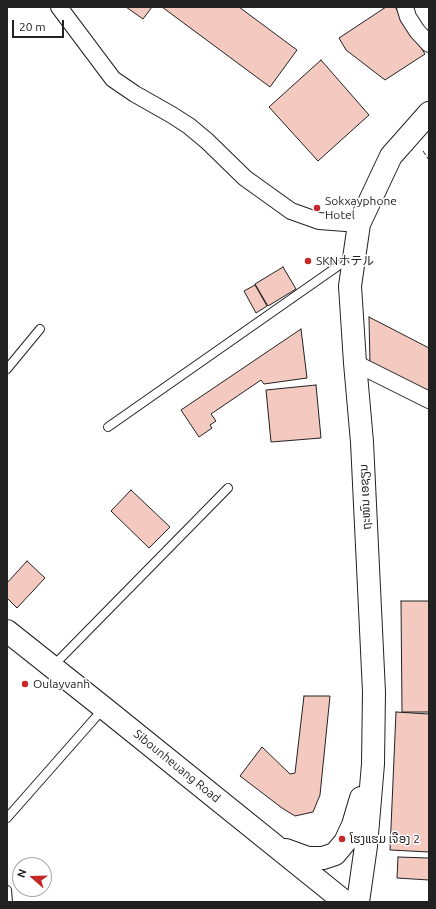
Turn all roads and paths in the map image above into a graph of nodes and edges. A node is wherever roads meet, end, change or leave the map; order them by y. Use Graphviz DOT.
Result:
graph roads {
  1 [pos="59,7"];
  2 [pos="405,7"];
  3 [pos="429,44"];
  4 [pos="429,113"];
  5 [pos="360,224"];
  6 [pos="355,254"];
  7 [pos="40,329"];
  8 [pos="355,363"];
  9 [pos="7,369"];
  10 [pos="429,400"];
  11 [pos="108,427"];
  12 [pos="228,488"];
  13 [pos="8,635"];
  14 [pos="52,667"];
  15 [pos="104,708"];
  16 [pos="373,764"];
  17 [pos="7,818"];
  18 [pos="278,847"];
  19 [pos="7,890"];
  20 [pos="8,902"];
  21 [pos="345,902"];
  22 [pos="358,902"];
  1 -- 5 [label="street"];
  2 -- 3 [label="street"];
  4 -- 5 [label="main road, ຖະໜົນ ເອຊຽນ"];
  5 -- 6 [label="main road, ຖະໜົນ ເອຊຽນ"];
  6 -- 8 [label="main road, ຖະໜົນ ເອຊຽນ"];
  6 -- 11 [label="lane"];
  7 -- 9 [label="lane"];
  8 -- 10 [label="street"];
  8 -- 16 [label="main road, ຖະໜົນ ເອຊຽນ"];
  12 -- 14 [label="lane"];
  13 -- 14 [label="main road, Sibounheuang Road"];
  14 -- 15 [label="main road, Sibounheuang Road"];
  15 -- 17 [label="lane"];
  15 -- 18 [label="main road, Sibounheuang Road"];
  16 -- 18 [label="main road"];
  16 -- 22 [label="main road, ຖະໜົນ ເອຊຽນ"];
  18 -- 21 [label="main road, Sibounheuang Road"];
  19 -- 20 [label="lane"];
}
